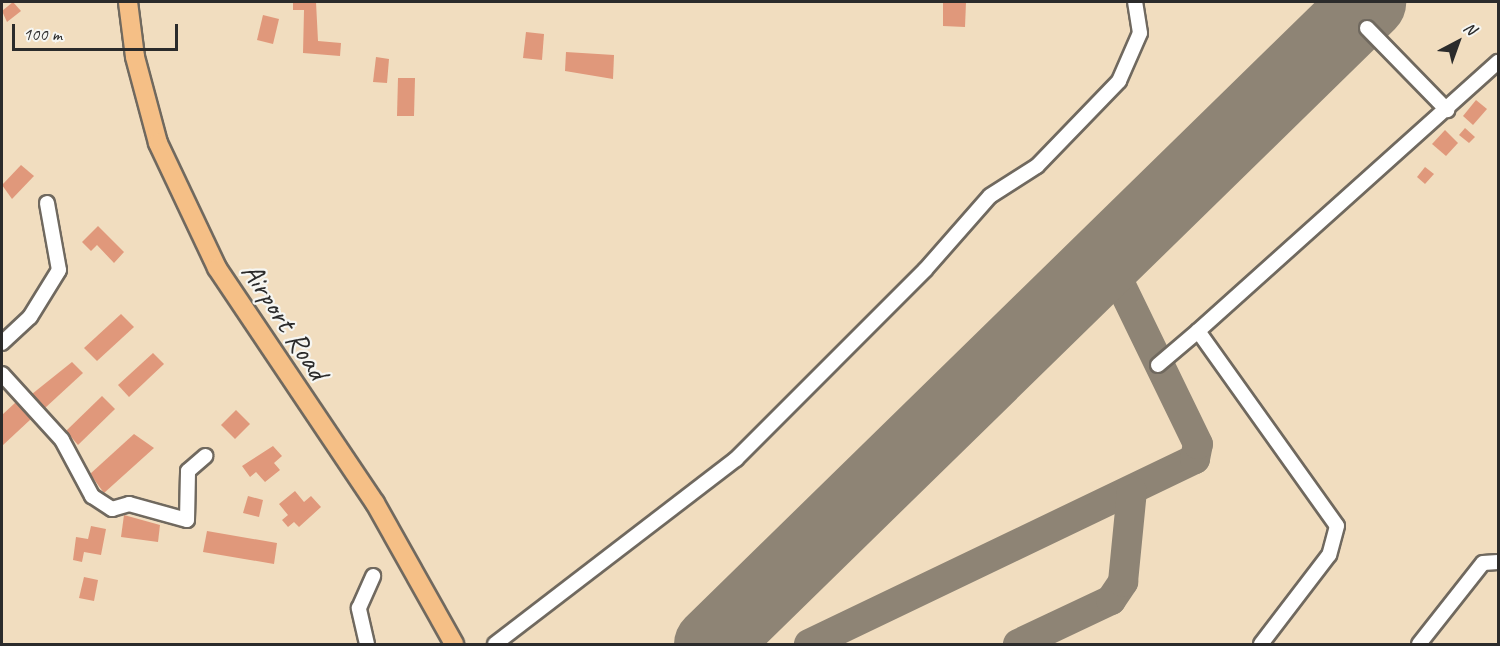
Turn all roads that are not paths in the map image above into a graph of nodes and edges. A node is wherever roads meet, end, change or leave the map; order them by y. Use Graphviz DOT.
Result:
graph roads {
  1 [pos="128,2"];
  2 [pos="1136,2"];
  3 [pos="1367,28"];
  4 [pos="1498,62"];
  5 [pos="1447,110"];
  6 [pos="47,202"];
  7 [pos="1198,331"];
  8 [pos="2,343"];
  9 [pos="1158,365"];
  10 [pos="2,374"];
  11 [pos="205,456"];
  12 [pos="1498,562"];
  13 [pos="373,576"];
  14 [pos="367,645"];
  15 [pos="454,645"];
  16 [pos="495,645"];
  17 [pos="1261,645"];
  18 [pos="1419,645"];
  1 -- 15 [label="main road, Airport Road"];
  2 -- 16 [label="lane"];
  3 -- 5 [label="lane"];
  4 -- 5 [label="lane"];
  5 -- 7 [label="lane"];
  6 -- 8 [label="lane"];
  7 -- 9 [label="lane"];
  7 -- 17 [label="lane"];
  10 -- 11 [label="lane"];
  12 -- 18 [label="lane"];
  13 -- 14 [label="lane"];
}
